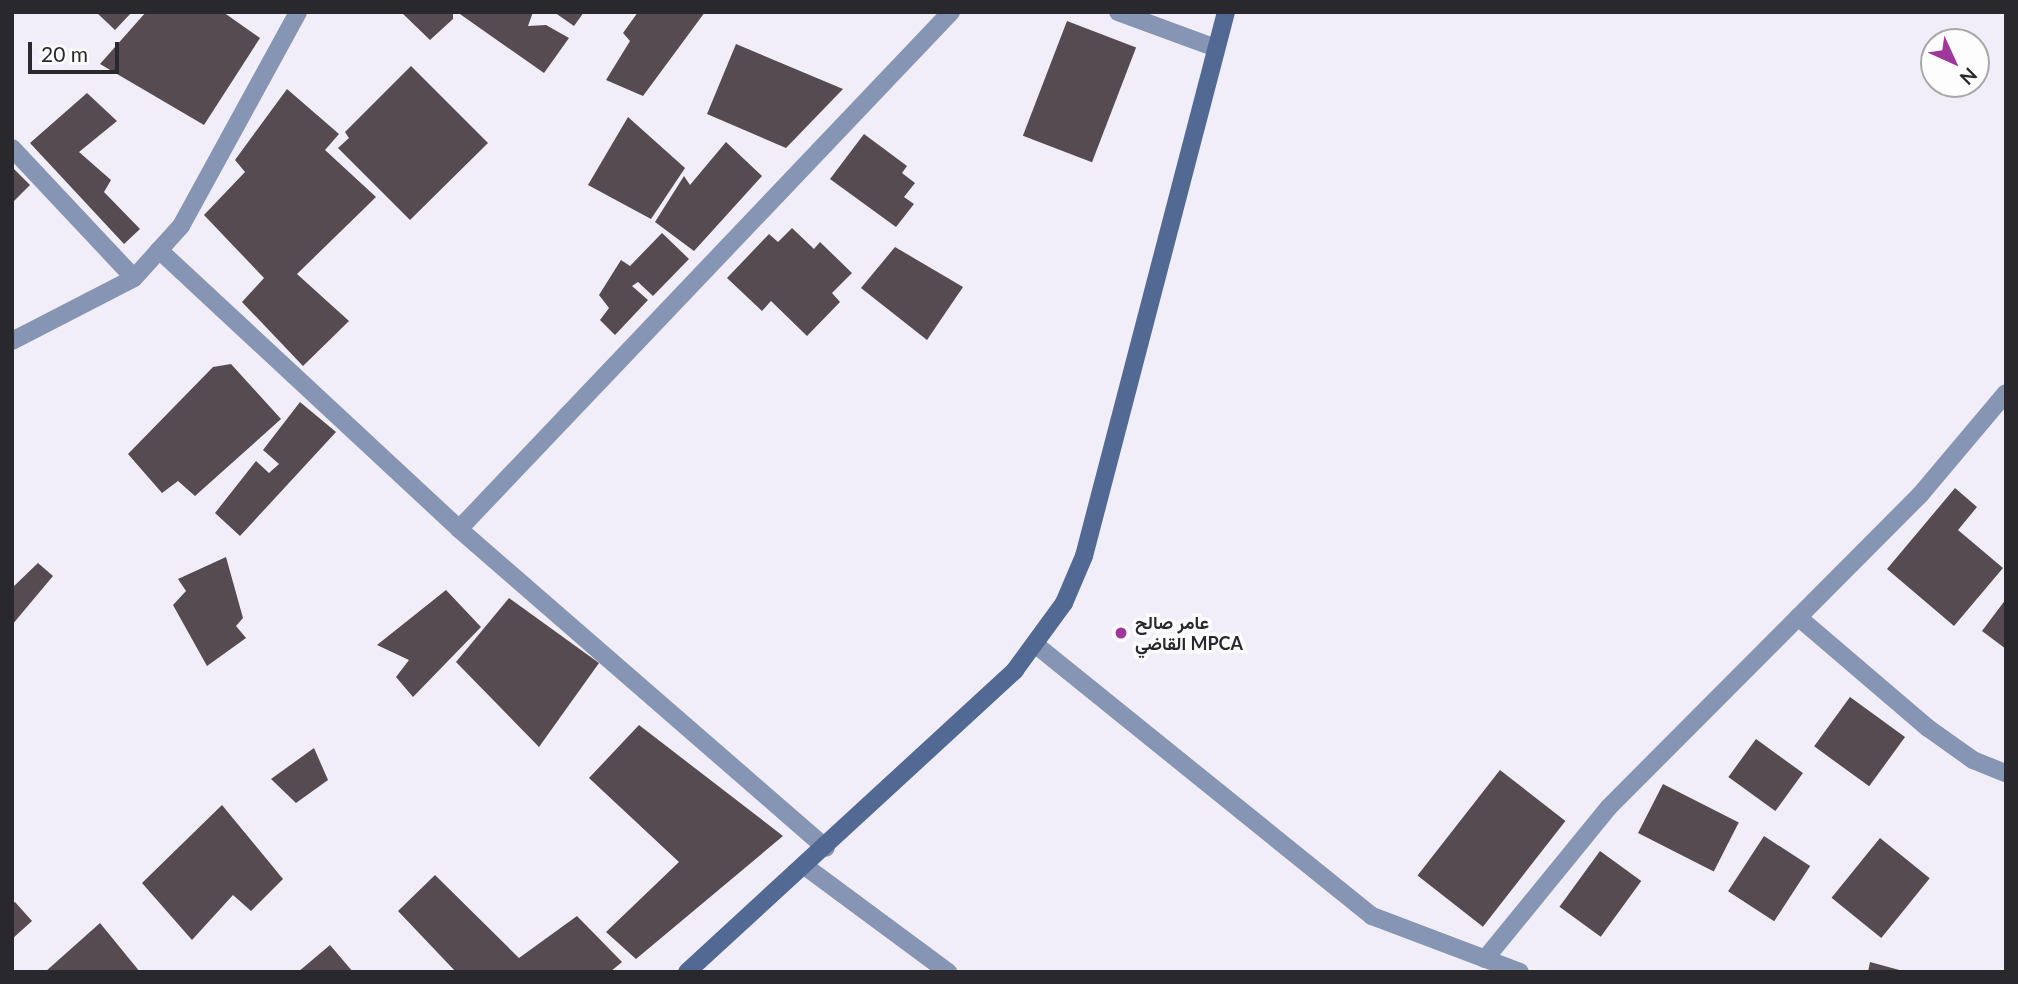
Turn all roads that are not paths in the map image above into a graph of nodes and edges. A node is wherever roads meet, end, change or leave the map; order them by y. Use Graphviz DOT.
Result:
graph roads {
  1 [pos="298,12"];
  2 [pos="951,12"];
  3 [pos="1118,12"];
  4 [pos="1226,12"];
  5 [pos="1213,47"];
  6 [pos="12,148"];
  7 [pos="159,250"];
  8 [pos="134,278"];
  9 [pos="12,341"];
  10 [pos="2006,393"];
  11 [pos="459,529"];
  12 [pos="1798,617"];
  13 [pos="1036,645"];
  14 [pos="2006,773"];
  15 [pos="826,848"];
  16 [pos="806,867"];
  17 [pos="1485,959"];
  18 [pos="687,972"];
  19 [pos="948,972"];
  20 [pos="1520,972"];
  1 -- 7 [label="street"];
  2 -- 11 [label="street"];
  3 -- 5 [label="street"];
  4 -- 5 [label="street"];
  5 -- 13 [label="street"];
  6 -- 8 [label="street"];
  7 -- 8 [label="street"];
  7 -- 11 [label="street"];
  8 -- 9 [label="street"];
  10 -- 12 [label="street"];
  11 -- 15 [label="street"];
  12 -- 14 [label="street"];
  12 -- 17 [label="street"];
  13 -- 15 [label="street"];
  13 -- 17 [label="street"];
  15 -- 16 [label="street"];
  16 -- 18 [label="street"];
  16 -- 19 [label="street"];
  17 -- 20 [label="street"];
}
